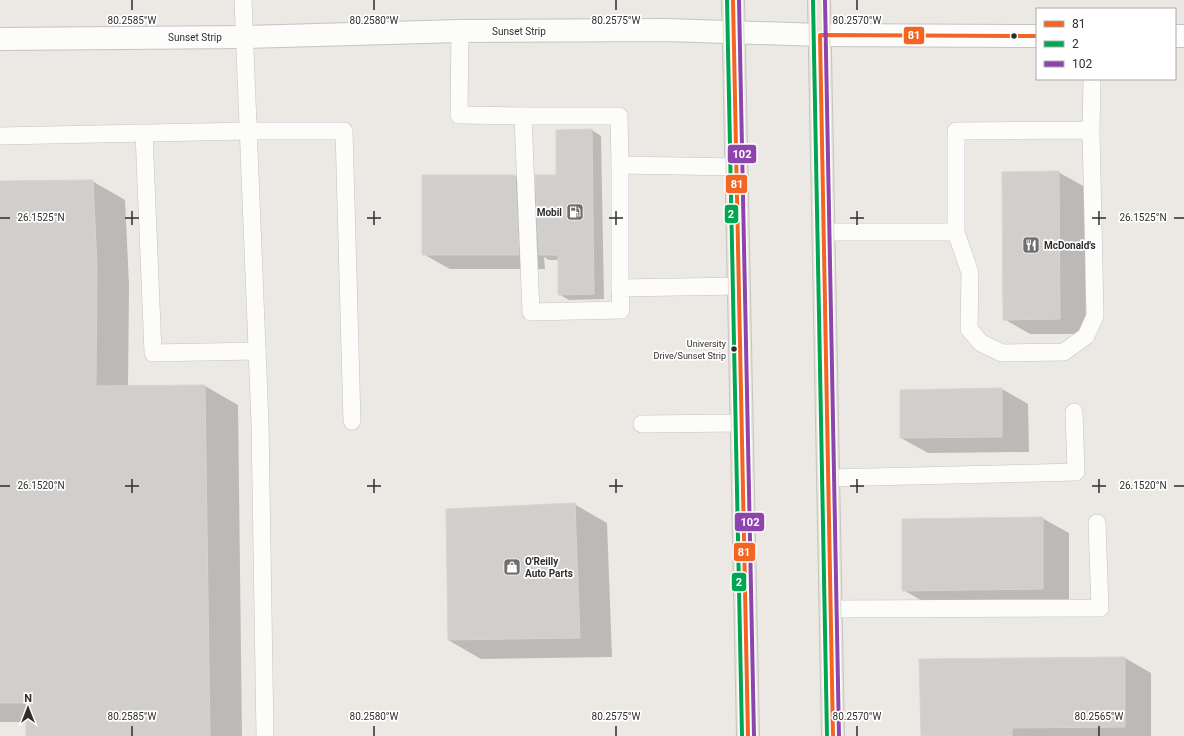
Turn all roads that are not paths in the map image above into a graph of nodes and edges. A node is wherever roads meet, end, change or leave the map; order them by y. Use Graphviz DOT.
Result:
graph roads {
  1 [pos="243,0"];
  2 [pos="733,0"];
  3 [pos="819,0"];
  4 [pos="460,31"];
  5 [pos="734,31"];
  6 [pos="820,34"];
  7 [pos="1036,36"];
  8 [pos="244,37"];
  9 [pos="0,39"];
  10 [pos="1092,80"];
  11 [pos="523,116"];
  12 [pos="1091,130"];
  13 [pos="248,131"];
  14 [pos="144,133"];
  15 [pos="0,136"];
  16 [pos="620,165"];
  17 [pos="738,167"];
  18 [pos="824,232"];
  19 [pos="956,232"];
  20 [pos="740,286"];
  21 [pos="620,288"];
  22 [pos="257,351"];
  23 [pos="1074,412"];
  24 [pos="352,421"];
  25 [pos="742,423"];
  26 [pos="642,424"];
  27 [pos="828,478"];
  28 [pos="1097,523"];
  29 [pos="830,609"];
  30 [pos="265,736"];
  31 [pos="748,736"];
  32 [pos="833,736"];
  1 -- 8 [label="lane"];
  2 -- 5 [label="main road"];
  3 -- 6 [label="main road"];
  4 -- 5 [label="street, Sunset Strip"];
  4 -- 8 [label="street, Sunset Strip"];
  4 -- 11 [label="lane"];
  5 -- 6 [label="street, Sunset Strip"];
  5 -- 17 [label="main road"];
  6 -- 7 [label="street, Sunset Strip"];
  6 -- 18 [label="main road"];
  8 -- 9 [label="street, Sunset Strip"];
  8 -- 13 [label="lane"];
  10 -- 12 [label="lane"];
  11 -- 16 [label="lane"];
  11 -- 21 [label="lane"];
  12 -- 19 [label="lane"];
  12 -- 19 [label="lane"];
  13 -- 14 [label="lane"];
  13 -- 22 [label="lane"];
  13 -- 24 [label="lane"];
  14 -- 15 [label="lane"];
  14 -- 22 [label="lane"];
  16 -- 17 [label="lane"];
  16 -- 21 [label="lane"];
  17 -- 20 [label="main road"];
  18 -- 19 [label="lane"];
  18 -- 27 [label="main road"];
  20 -- 21 [label="lane"];
  20 -- 25 [label="main road"];
  22 -- 30 [label="lane"];
  23 -- 27 [label="lane"];
  25 -- 26 [label="lane"];
  25 -- 31 [label="main road"];
  27 -- 29 [label="main road"];
  28 -- 29 [label="lane"];
  29 -- 32 [label="main road"];
}
